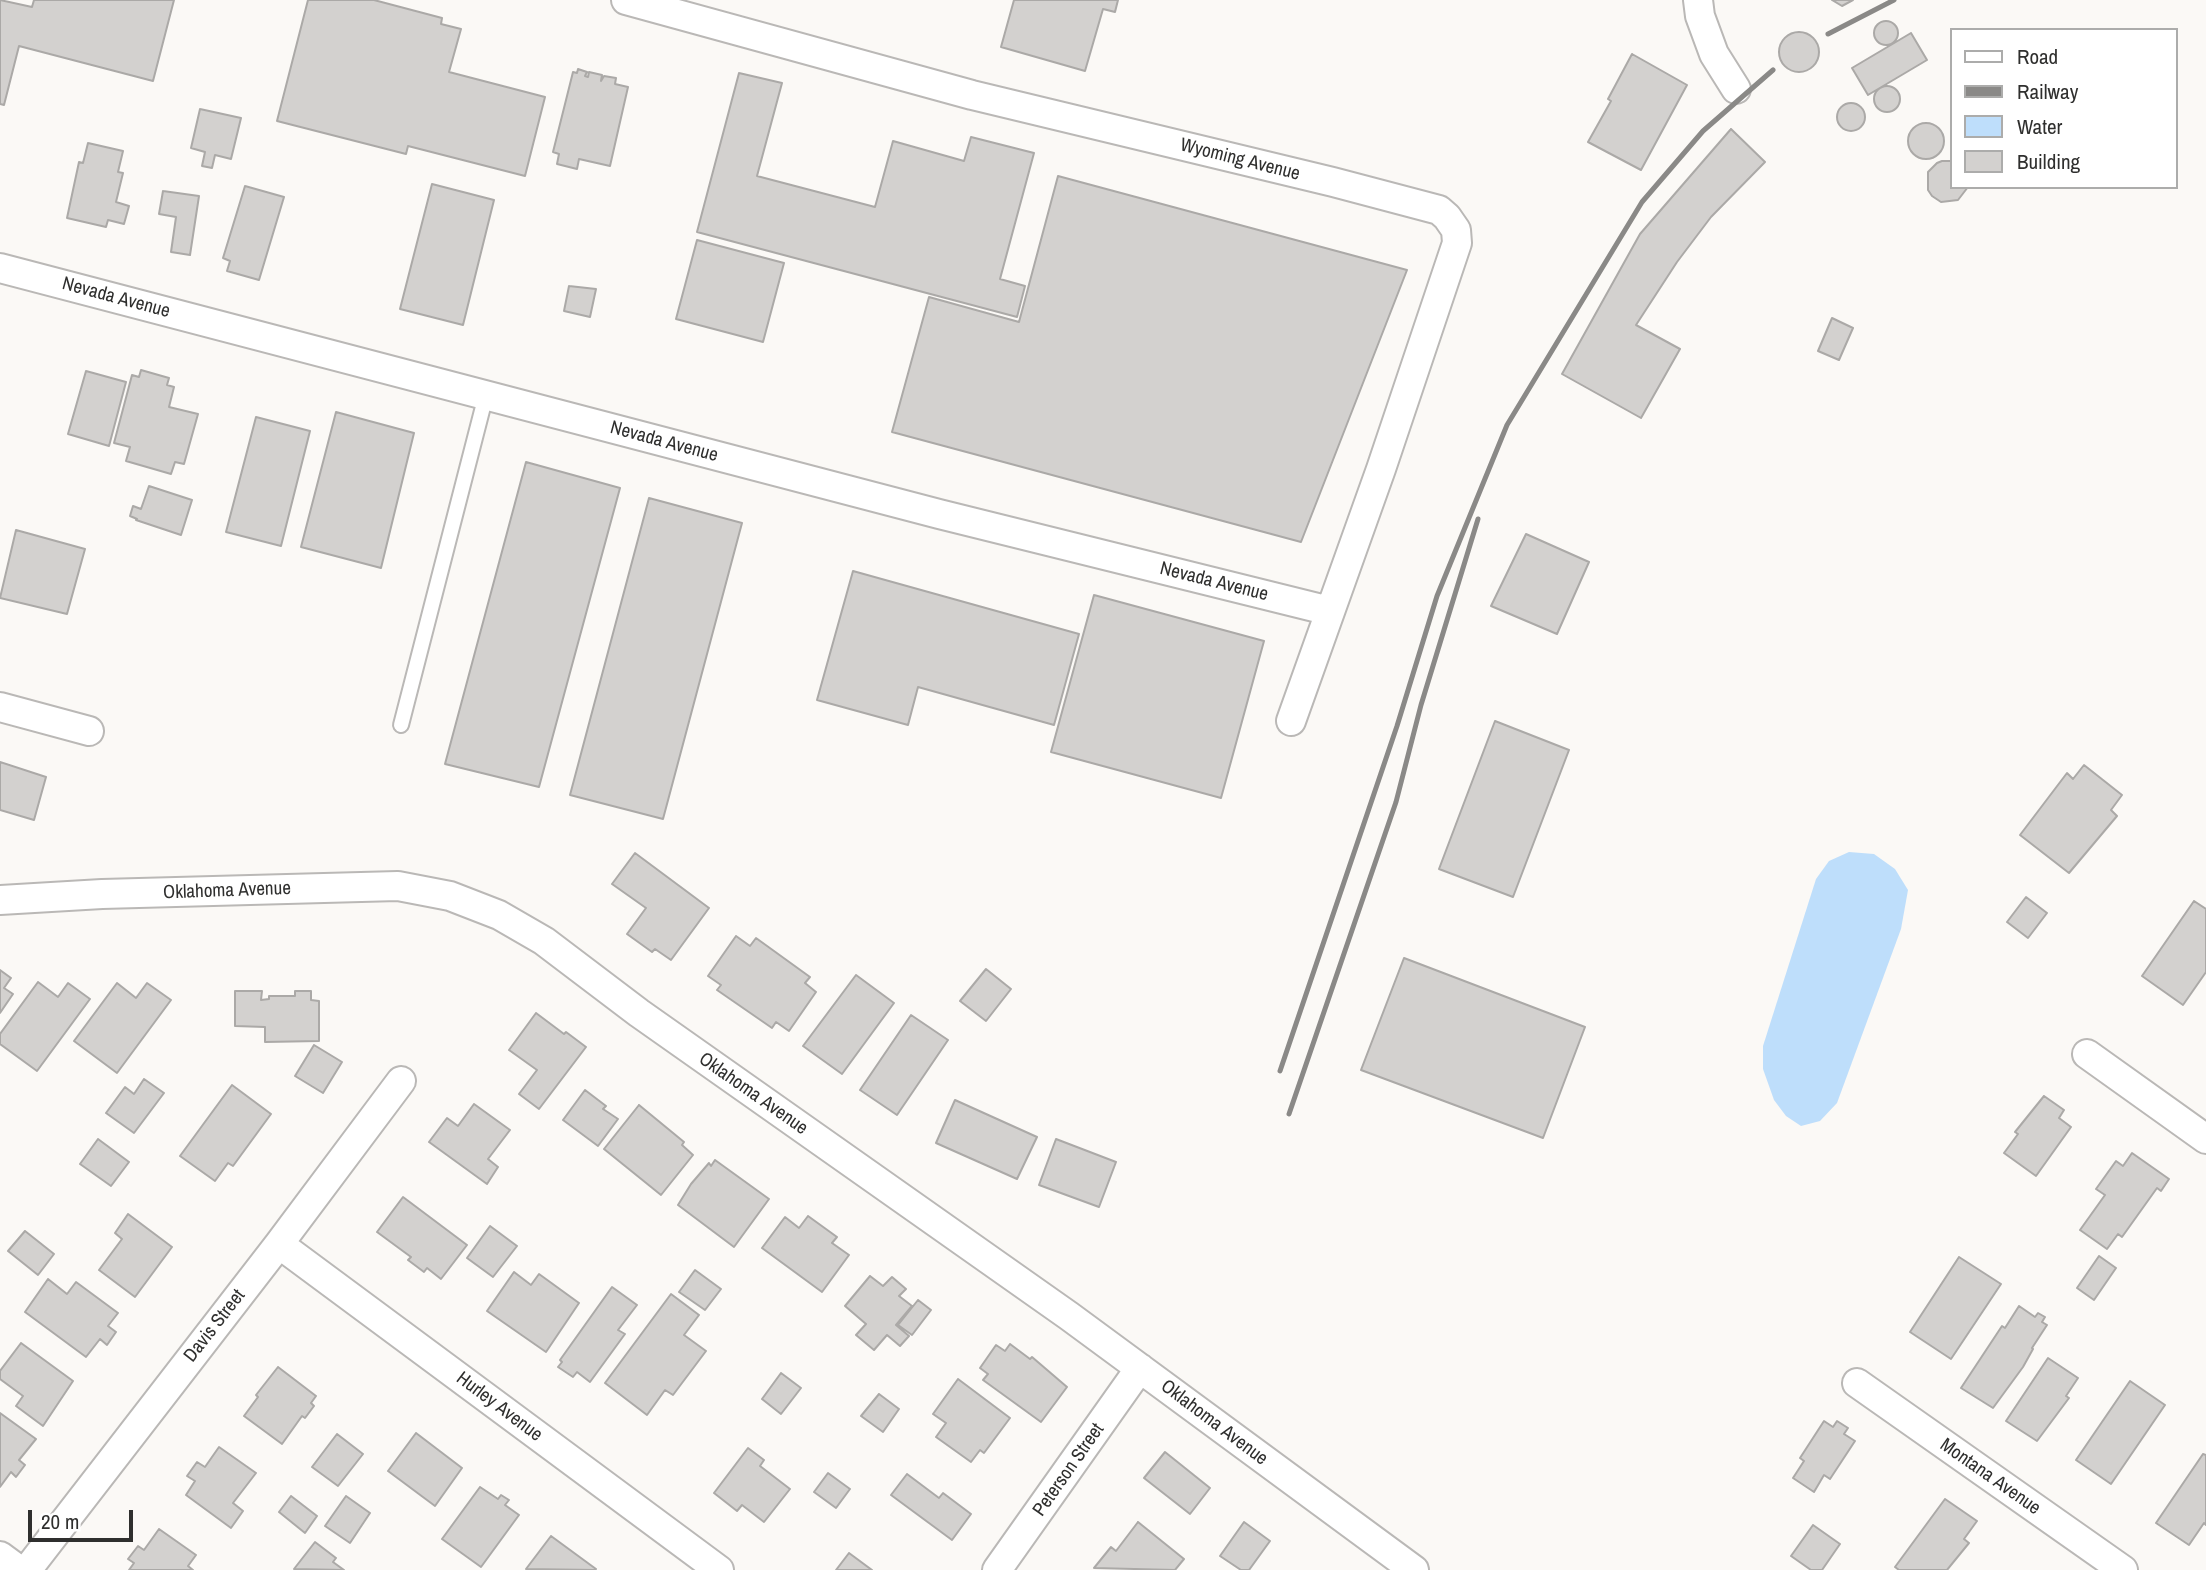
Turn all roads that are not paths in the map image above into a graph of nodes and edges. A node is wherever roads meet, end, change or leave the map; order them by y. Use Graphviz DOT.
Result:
graph roads {
  1 [pos="626,0"];
  2 [pos="1698,0"];
  3 [pos="1736,89"];
  4 [pos="0,268"];
  5 [pos="486,395"];
  6 [pos="1330,611"];
  7 [pos="0,707"];
  8 [pos="1291,721"];
  9 [pos="401,725"];
  10 [pos="89,730"];
  11 [pos="0,900"];
  12 [pos="2087,1054"];
  13 [pos="401,1081"];
  14 [pos="2206,1139"];
  15 [pos="279,1244"];
  16 [pos="1140,1368"];
  17 [pos="1857,1383"];
  18 [pos="0,1556"];
  19 [pos="19,1570"];
  20 [pos="27,1570"];
  21 [pos="719,1570"];
  22 [pos="997,1570"];
  23 [pos="1414,1570"];
  24 [pos="2123,1570"];
  1 -- 6 [label="street, Wyoming Avenue"];
  2 -- 3 [label="street"];
  4 -- 5 [label="street, Nevada Avenue"];
  5 -- 6 [label="street, Nevada Avenue"];
  5 -- 9 [label="lane"];
  6 -- 8 [label="street"];
  7 -- 10 [label="street"];
  11 -- 16 [label="street, Oklahoma Avenue"];
  12 -- 14 [label="street"];
  13 -- 15 [label="street, Davis Street"];
  15 -- 20 [label="street, Davis Street"];
  15 -- 21 [label="street, Hurley Avenue"];
  16 -- 22 [label="street, Peterson Street"];
  16 -- 23 [label="street, Oklahoma Avenue"];
  17 -- 24 [label="street, Montana Avenue"];
  18 -- 19 [label="street"];
}
